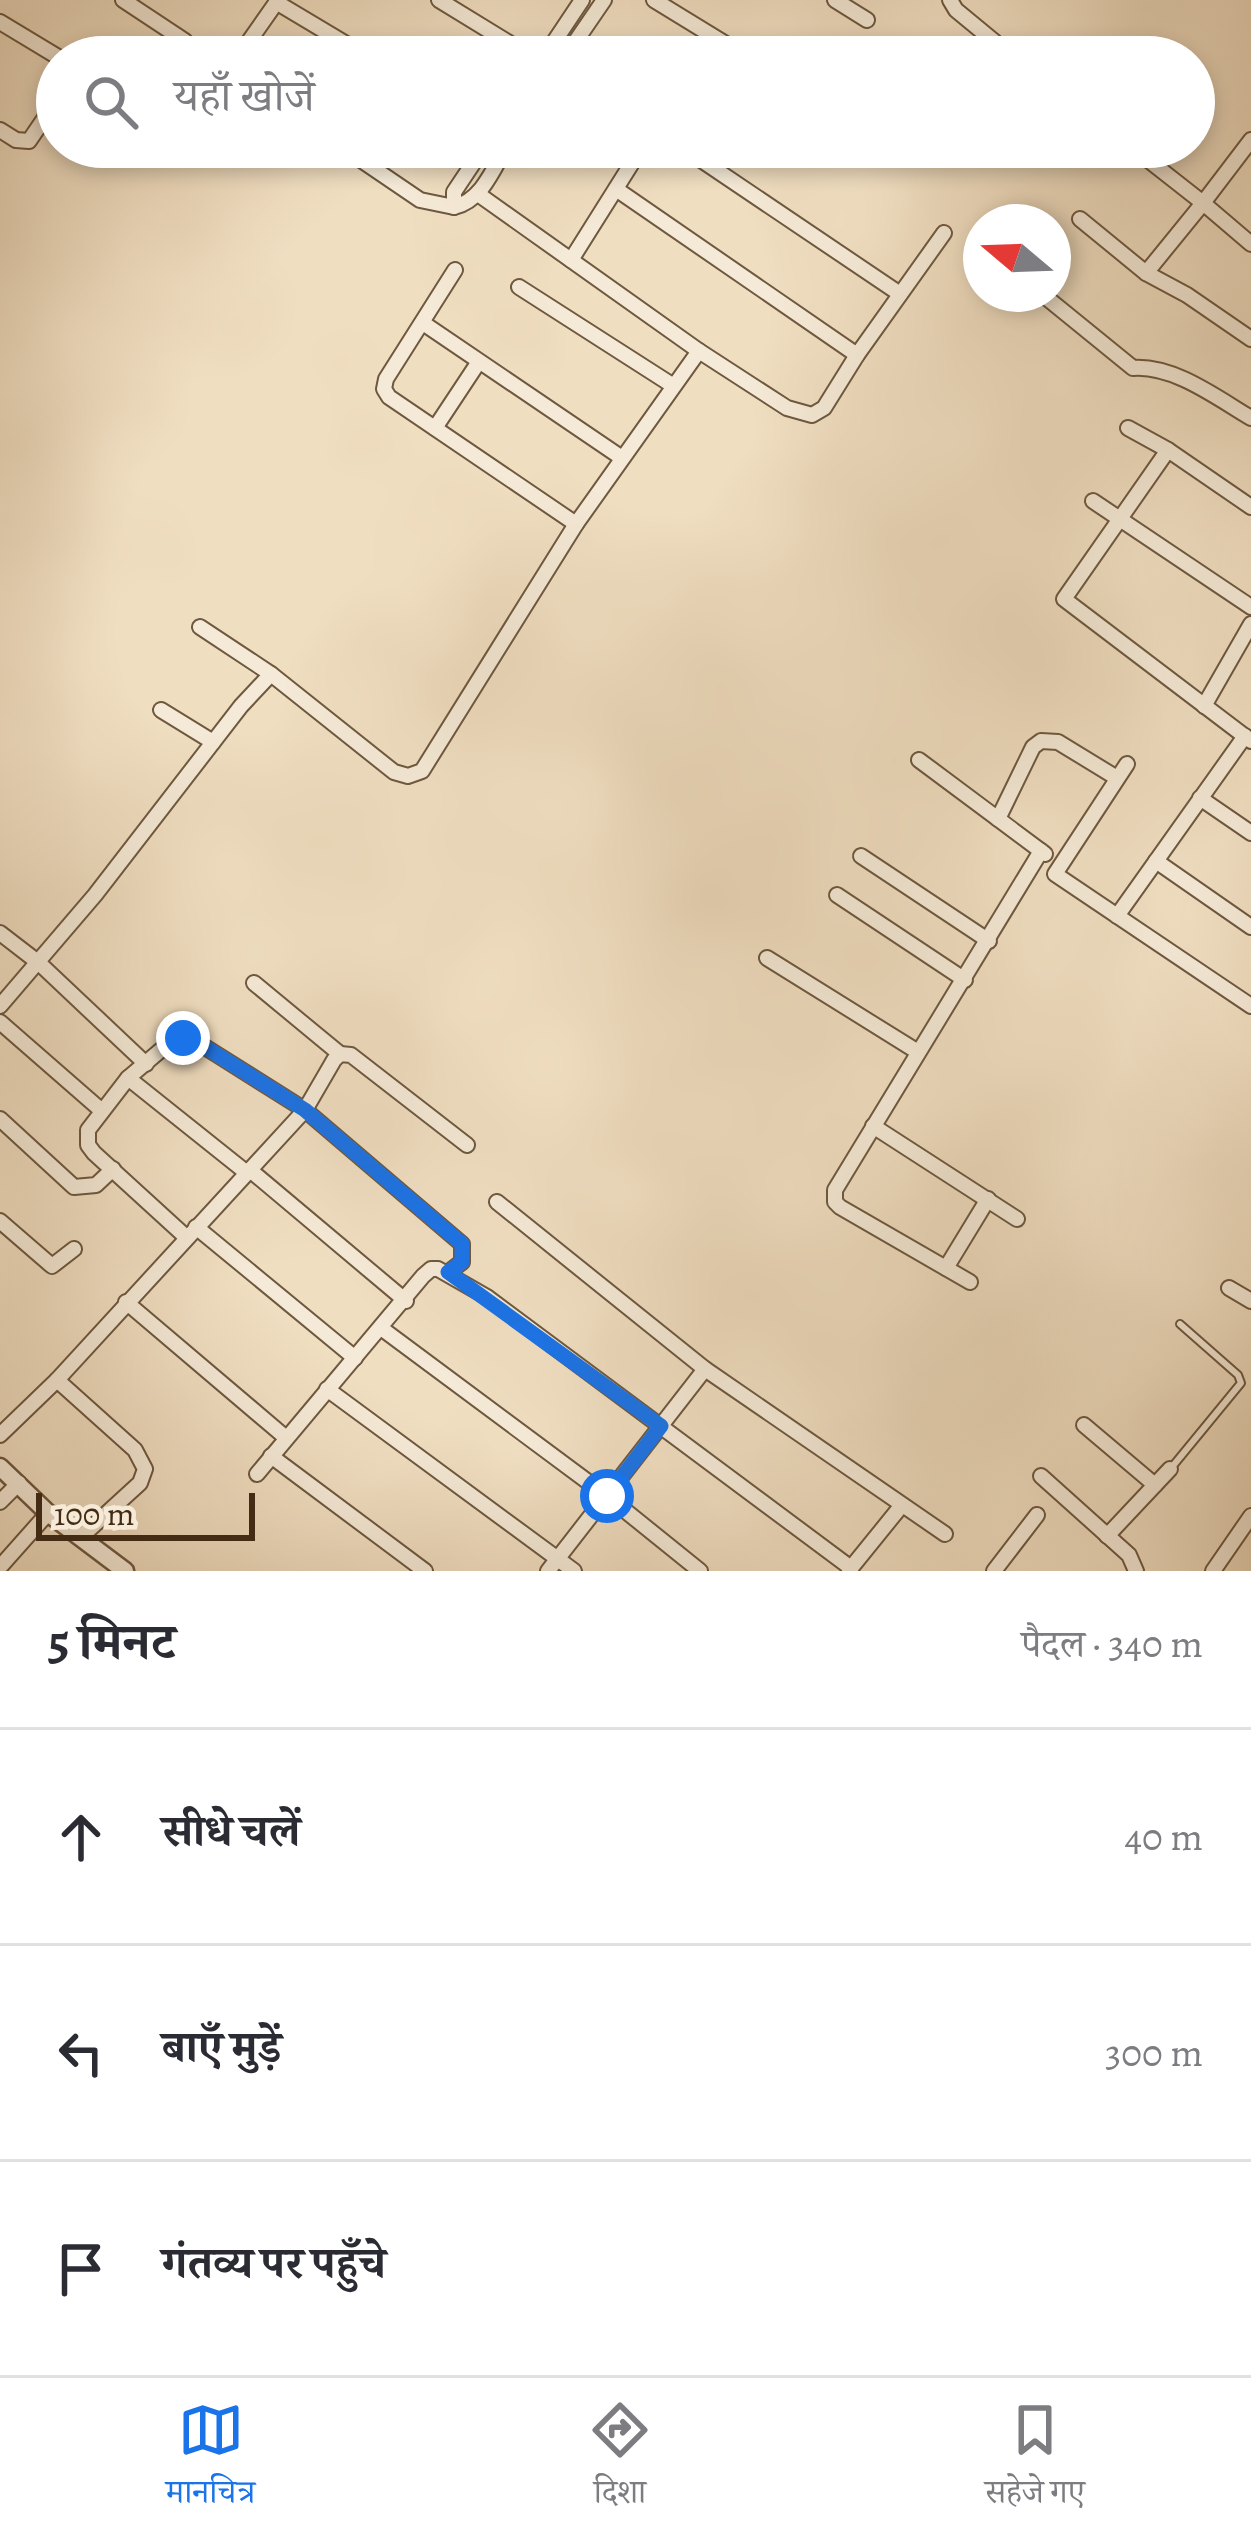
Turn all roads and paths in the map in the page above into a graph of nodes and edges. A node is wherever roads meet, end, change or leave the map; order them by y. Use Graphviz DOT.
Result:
graph roads {
  1 [pos="123,0"];
  2 [pos="440,0"];
  3 [pos="582,0"];
  4 [pos="604,0"];
  5 [pos="654,0"];
  6 [pos="835,0"];
  7 [pos="950,0"];
  8 [pos="277,1"];
  9 [pos="867,20"];
  10 [pos="0,22"];
  11 [pos="179,36"];
  12 [pos="253,36"];
  13 [pos="334,36"];
  14 [pos="498,36"];
  15 [pos="558,36"];
  16 [pos="579,36"];
  17 [pos="713,36"];
  18 [pos="988,36"];
  19 [pos="36,44"];
  20 [pos="0,130"];
  21 [pos="36,131"];
  22 [pos="1251,140"];
  23 [pos="373,168"];
  24 [pos="470,168"];
  25 [pos="493,168"];
  26 [pos="629,168"];
  27 [pos="713,168"];
  28 [pos="1160,168"];
  29 [pos="616,189"];
  30 [pos="478,194"];
  31 [pos="1203,202"];
  32 [pos="456,205"];
  33 [pos="1081,219"];
  34 [pos="944,233"];
  35 [pos="1251,244"];
  36 [pos="571,260"];
  37 [pos="455,270"];
  38 [pos="1146,273"];
  39 [pos="519,287"];
  40 [pos="900,294"];
  41 [pos="1064,312"];
  42 [pos="423,323"];
  43 [pos="1251,339"];
  44 [pos="699,351"];
  45 [pos="857,355"];
  46 [pos="478,362"];
  47 [pos="672,385"];
  48 [pos="1251,418"];
  49 [pos="435,428"];
  50 [pos="1128,428"];
  51 [pos="1168,450"];
  52 [pos="622,458"];
  53 [pos="1093,501"];
  54 [pos="1251,507"];
  55 [pos="1120,519"];
  56 [pos="576,524"];
  57 [pos="1251,607"];
  58 [pos="1251,624"];
  59 [pos="200,627"];
  60 [pos="271,674"];
  61 [pos="1204,706"];
  62 [pos="161,710"];
  63 [pos="1248,738"];
  64 [pos="213,742"];
  65 [pos="919,760"];
  66 [pos="1200,798"];
  67 [pos="998,819"];
  68 [pos="1251,833"];
  69 [pos="1041,851"];
  70 [pos="861,856"];
  71 [pos="1156,861"];
  72 [pos="1061,864"];
  73 [pos="837,895"];
  74 [pos="1117,916"];
  75 [pos="1251,927"];
  76 [pos="0,933"];
  77 [pos="989,941"];
  78 [pos="767,958"];
  79 [pos="39,963"];
  80 [pos="965,980"];
  81 [pos="254,983"];
  82 [pos="0,1006"];
  83 [pos="1251,1006"];
  84 [pos="0,1022"];
  85 [pos="918,1052"];
  86 [pos="340,1054"];
  87 [pos="146,1064"];
  88 [pos="128,1078"];
  89 [pos="305,1110"];
  90 [pos="102,1111"];
  91 [pos="0,1119"];
  92 [pos="873,1126"];
  93 [pos="467,1145"];
  94 [pos="113,1169"];
  95 [pos="248,1172"];
  96 [pos="988,1199"];
  97 [pos="497,1202"];
  98 [pos="1017,1219"];
  99 [pos="0,1221"];
  100 [pos="191,1232"];
  101 [pos="74,1249"];
  102 [pos="946,1268"];
  103 [pos="448,1272"];
  104 [pos="970,1282"];
  105 [pos="1229,1288"];
  106 [pos="406,1300"];
  107 [pos="1251,1301"];
  108 [pos="127,1302"];
  109 [pos="1180,1324"];
  110 [pos="381,1328"];
  111 [pos="355,1358"];
  112 [pos="705,1369"];
  113 [pos="57,1380"];
  114 [pos="327,1390"];
  115 [pos="1084,1425"];
  116 [pos="661,1426"];
  117 [pos="0,1435"];
  118 [pos="285,1437"];
  119 [pos="271,1456"];
  120 [pos="0,1467"];
  121 [pos="1170,1469"];
  122 [pos="257,1474"];
  123 [pos="1041,1476"];
  124 [pos="19,1483"];
  125 [pos="1155,1485"];
  126 [pos="607,1496"];
  127 [pos="0,1502"];
  128 [pos="902,1505"];
  129 [pos="48,1513"];
  130 [pos="1037,1515"];
  131 [pos="1251,1516"];
  132 [pos="945,1534"];
  133 [pos="82,1536"];
  134 [pos="1107,1536"];
  135 [pos="1245,1536"];
  136 [pos="553,1565"];
  137 [pos="0,1567"];
  138 [pos="850,1569"];
  139 [pos="125,1571"];
  140 [pos="425,1571"];
  141 [pos="574,1571"];
  142 [pos="700,1571"];
  143 [pos="994,1571"];
  144 [pos="1136,1571"];
  145 [pos="1214,1571"];
  1 -- 11 [label="street"];
  2 -- 14 [label="street"];
  3 -- 15 [label="street"];
  4 -- 16 [label="street"];
  5 -- 17 [label="street"];
  6 -- 9 [label="street"];
  7 -- 18 [label="street"];
  8 -- 12 [label="street"];
  8 -- 13 [label="street"];
  10 -- 19 [label="street"];
  20 -- 21 [label="street"];
  22 -- 31 [label="street"];
  23 -- 32 [label="street"];
  24 -- 32 [label="street"];
  25 -- 30 [label="street"];
  26 -- 29 [label="street"];
  27 -- 40 [label="street"];
  28 -- 31 [label="street"];
  29 -- 36 [label="street"];
  29 -- 45 [label="street"];
  30 -- 32 [label="street"];
  30 -- 36 [label="street"];
  31 -- 35 [label="street"];
  31 -- 38 [label="street"];
  33 -- 38 [label="street"];
  34 -- 40 [label="street"];
  36 -- 44 [label="street"];
  37 -- 42 [label="street"];
  38 -- 43 [label="street"];
  39 -- 47 [label="street"];
  40 -- 45 [label="street"];
  41 -- 48 [label="street"];
  42 -- 46 [label="street"];
  42 -- 49 [label="street"];
  44 -- 45 [label="street"];
  44 -- 47 [label="street"];
  46 -- 49 [label="street"];
  46 -- 52 [label="street"];
  47 -- 52 [label="street"];
  49 -- 56 [label="street"];
  50 -- 51 [label="street"];
  51 -- 54 [label="street"];
  51 -- 55 [label="street"];
  52 -- 56 [label="street"];
  53 -- 55 [label="street"];
  55 -- 57 [label="street"];
  55 -- 61 [label="street"];
  56 -- 60 [label="street"];
  58 -- 61 [label="street"];
  59 -- 60 [label="street"];
  60 -- 64 [label="street"];
  61 -- 63 [label="street"];
  62 -- 64 [label="street"];
  63 -- 66 [label="street"];
  64 -- 79 [label="street"];
  65 -- 67 [label="street"];
  66 -- 68 [label="street"];
  66 -- 71 [label="street"];
  67 -- 69 [label="street"];
  67 -- 72 [label="street"];
  69 -- 72 [label="street"];
  69 -- 77 [label="street"];
  70 -- 77 [label="street"];
  71 -- 74 [label="street"];
  71 -- 75 [label="street"];
  72 -- 74 [label="street"];
  73 -- 80 [label="street"];
  74 -- 83 [label="street"];
  76 -- 79 [label="street"];
  77 -- 80 [label="street"];
  78 -- 85 [label="street"];
  79 -- 82 [label="street"];
  79 -- 87 [label="street"];
  80 -- 85 [label="street"];
  81 -- 86 [label="street"];
  84 -- 90 [label="street"];
  85 -- 92 [label="street"];
  86 -- 89 [label="street"];
  86 -- 93 [label="street"];
  87 -- 88 [label="street"];
  87 -- 89 [label="street"];
  88 -- 90 [label="street"];
  88 -- 95 [label="street"];
  89 -- 95 [label="street"];
  89 -- 103 [label="street"];
  90 -- 94 [label="street"];
  91 -- 94 [label="street"];
  92 -- 96 [label="street"];
  92 -- 102 [label="street"];
  94 -- 100 [label="street"];
  95 -- 100 [label="street"];
  95 -- 106 [label="street"];
  96 -- 98 [label="street"];
  96 -- 102 [label="street"];
  97 -- 112 [label="street"];
  99 -- 101 [label="street"];
  100 -- 108 [label="street"];
  100 -- 111 [label="street"];
  102 -- 104 [label="street"];
  103 -- 106 [label="street"];
  103 -- 116 [label="street"];
  105 -- 107 [label="street"];
  106 -- 110 [label="street"];
  108 -- 113 [label="street"];
  108 -- 118 [label="street"];
  109 -- 121 [label="lane"];
  110 -- 111 [label="street"];
  110 -- 126 [label="street"];
  111 -- 114 [label="street"];
  112 -- 116 [label="street"];
  112 -- 128 [label="street"];
  113 -- 117 [label="street"];
  113 -- 133 [label="street"];
  114 -- 118 [label="street"];
  114 -- 136 [label="street"];
  115 -- 125 [label="street"];
  116 -- 126 [label="street"];
  116 -- 138 [label="street"];
  118 -- 119 [label="street"];
  119 -- 122 [label="street"];
  119 -- 140 [label="street"];
  120 -- 124 [label="street"];
  121 -- 125 [label="street"];
  123 -- 134 [label="street"];
  124 -- 127 [label="street"];
  124 -- 129 [label="street"];
  125 -- 134 [label="street"];
  126 -- 136 [label="street"];
  126 -- 142 [label="street"];
  128 -- 132 [label="street"];
  128 -- 138 [label="street"];
  129 -- 133 [label="street"];
  129 -- 137 [label="street"];
  130 -- 143 [label="street"];
  131 -- 135 [label="street"];
  133 -- 139 [label="street"];
  134 -- 144 [label="street"];
  135 -- 145 [label="street"];
  136 -- 141 [label="street"];
}
